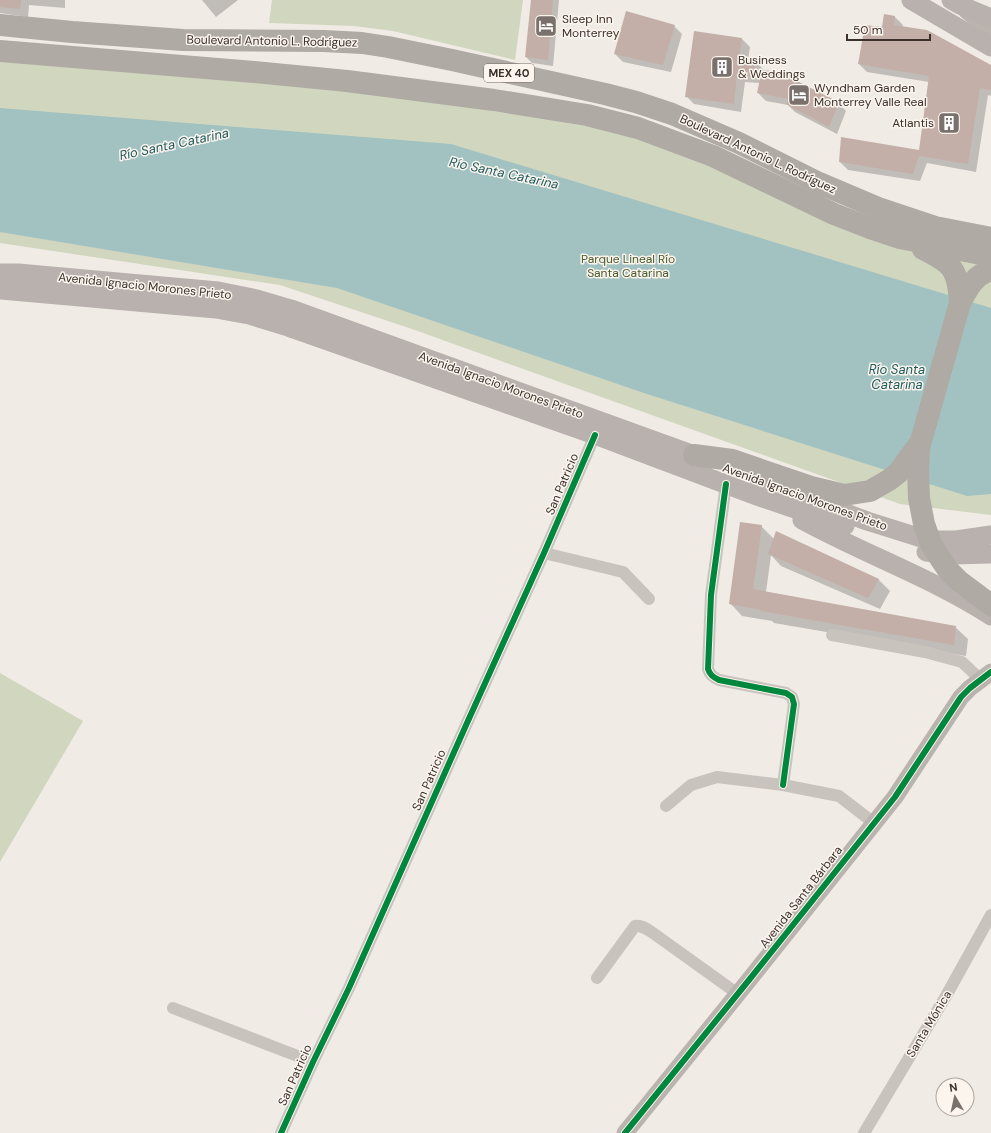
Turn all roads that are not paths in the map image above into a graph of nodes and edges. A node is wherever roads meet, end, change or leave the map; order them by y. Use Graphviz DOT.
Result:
graph roads {
  1 [pos="911,0"];
  2 [pos="956,3"];
  3 [pos="991,18"];
  4 [pos="0,24"];
  5 [pos="991,30"];
  6 [pos="991,47"];
  7 [pos="0,51"];
  8 [pos="900,238"];
  9 [pos="991,238"];
  10 [pos="991,256"];
  11 [pos="991,270"];
  12 [pos="0,273"];
  13 [pos="0,290"];
  14 [pos="960,304"];
  15 [pos="595,435"];
  16 [pos="920,442"];
  17 [pos="694,455"];
  18 [pos="726,484"];
  19 [pos="757,496"];
  20 [pos="991,535"];
  21 [pos="544,553"];
  22 [pos="991,554"];
  23 [pos="649,599"];
  24 [pos="991,605"];
  25 [pos="991,616"];
  26 [pos="832,635"];
  27 [pos="986,676"];
  28 [pos="783,785"];
  29 [pos="666,806"];
  30 [pos="874,823"];
  31 [pos="991,915"];
  32 [pos="597,978"];
  33 [pos="738,994"];
  34 [pos="173,1008"];
  35 [pos="313,1062"];
  36 [pos="281,1133"];
  37 [pos="625,1133"];
  38 [pos="864,1133"];
  1 -- 6 [label="main road"];
  2 -- 3 [label="main road"];
  2 -- 5 [label="street"];
  4 -- 9 [label="highway, Boulevard Antonio L. Rodríguez / MEX 40"];
  7 -- 8 [label="highway, Boulevard Antonio L. Rodríguez / MEX 40"];
  8 -- 10 [label="highway, Boulevard Antonio L. Rodríguez / MEX 40"];
  8 -- 14 [label="highway"];
  11 -- 14 [label="highway"];
  12 -- 17 [label="main road, Avenida Ignacio Morones Prieto"];
  13 -- 15 [label="main road, Avenida Ignacio Morones Prieto"];
  14 -- 16 [label="highway"];
  15 -- 18 [label="main road, Avenida Ignacio Morones Prieto"];
  15 -- 21 [label="street, San Patricio"];
  16 -- 17 [label="highway"];
  16 -- 24 [label="highway"];
  17 -- 20 [label="main road, Avenida Ignacio Morones Prieto"];
  18 -- 19 [label="main road, Avenida Ignacio Morones Prieto"];
  18 -- 28 [label="street"];
  19 -- 22 [label="main road, Avenida Ignacio Morones Prieto"];
  19 -- 25 [label="main road"];
  21 -- 23 [label="street"];
  21 -- 35 [label="street, San Patricio"];
  26 -- 27 [label="street"];
  27 -- 30 [label="street, Avenida Santa Bárbara"];
  28 -- 29 [label="street"];
  28 -- 30 [label="street"];
  30 -- 33 [label="street, Avenida Santa Bárbara"];
  31 -- 38 [label="street, Santa Mónica"];
  32 -- 33 [label="street"];
  33 -- 37 [label="street, Avenida Santa Bárbara"];
  34 -- 35 [label="street"];
  35 -- 36 [label="street, San Patricio"];
}
